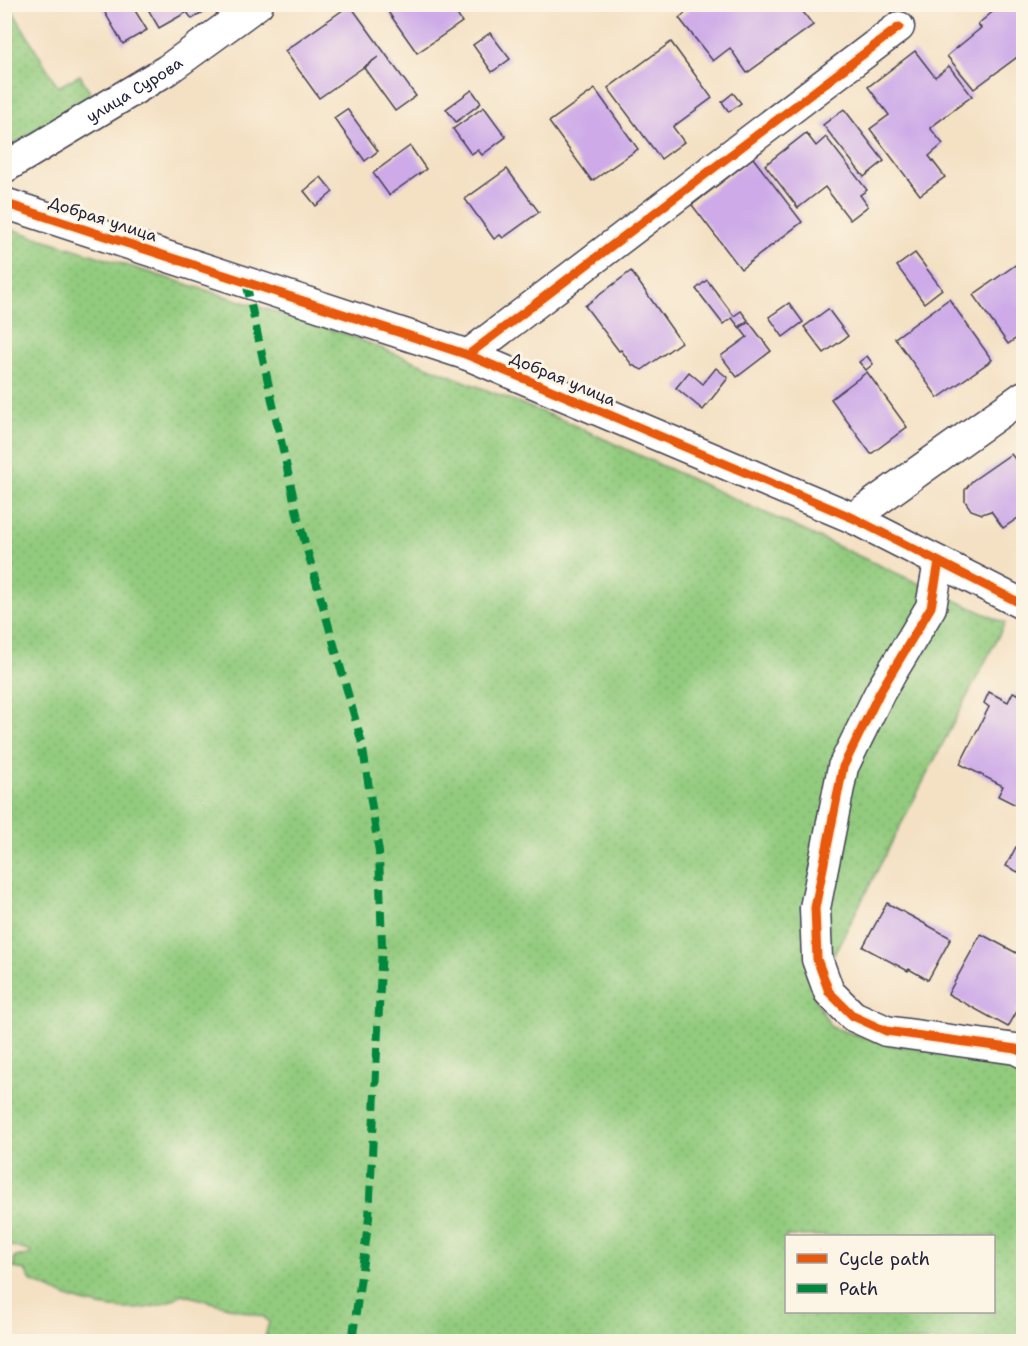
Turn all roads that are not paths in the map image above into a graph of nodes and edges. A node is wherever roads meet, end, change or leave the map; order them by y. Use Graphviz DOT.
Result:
graph roads {
  1 [pos="258,4"];
  2 [pos="899,27"];
  3 [pos="4,168"];
  4 [pos="4,203"];
  5 [pos="468,355"];
  6 [pos="1023,396"];
  7 [pos="853,518"];
  8 [pos="939,562"];
  9 [pos="1023,605"];
  10 [pos="1023,1053"];
  1 -- 3 [label="street, улица Сурова"];
  2 -- 5 [label="street"];
  4 -- 5 [label="street, Добрая улица"];
  5 -- 7 [label="street, Добрая улица"];
  6 -- 7 [label="street"];
  7 -- 8 [label="street, Добрая улица"];
  8 -- 9 [label="street, Добрая улица"];
  8 -- 10 [label="street"];
}
